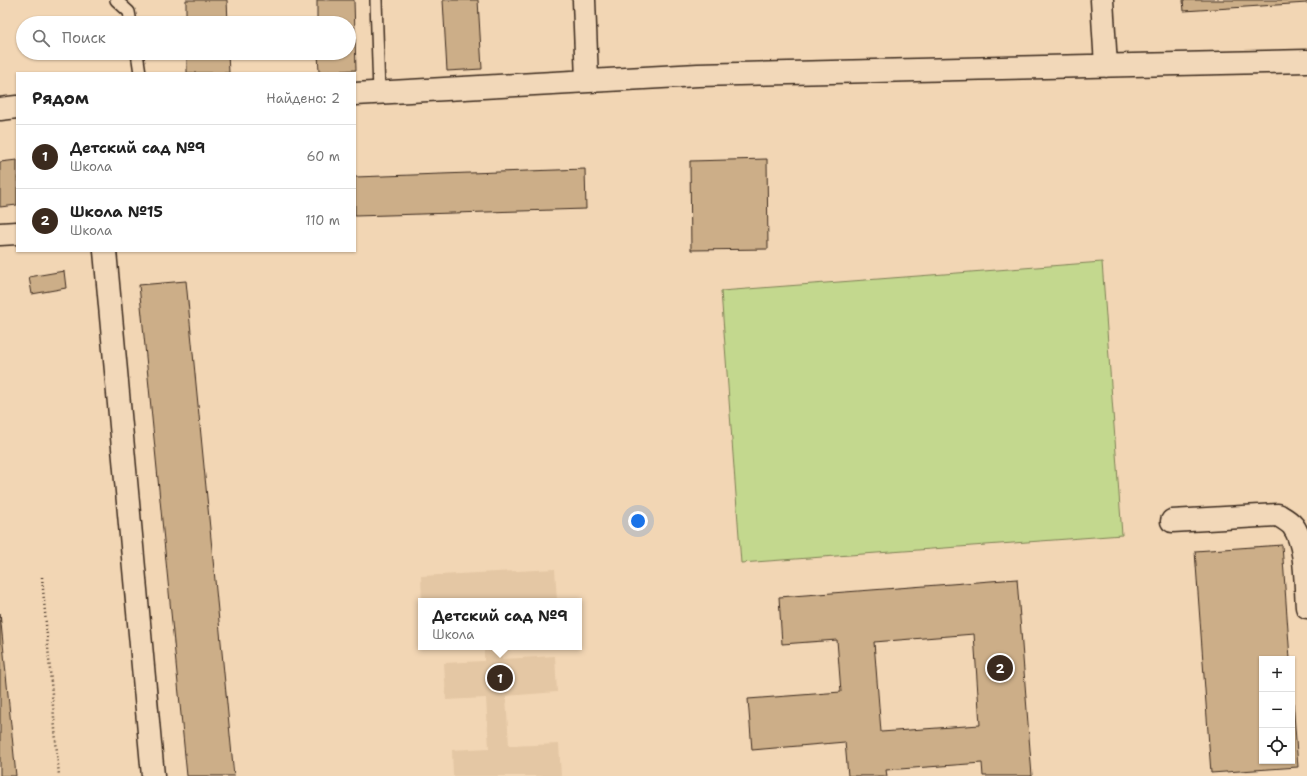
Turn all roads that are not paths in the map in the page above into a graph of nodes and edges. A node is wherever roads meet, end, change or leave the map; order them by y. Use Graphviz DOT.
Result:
graph roads {
  1 [pos="116,0"];
  2 [pos="376,0"];
  3 [pos="584,0"];
  4 [pos="1102,0"];
  5 [pos="130,16"];
  6 [pos="138,60"];
  7 [pos="1307,61"];
  8 [pos="1106,66"];
  9 [pos="140,72"];
  10 [pos="587,81"];
  11 [pos="379,93"];
  12 [pos="356,94"];
  13 [pos="16,107"];
  14 [pos="0,109"];
  15 [pos="16,233"];
  16 [pos="0,234"];
  17 [pos="105,252"];
  18 [pos="1172,521"];
  19 [pos="1307,607"];
  20 [pos="153,776"];
  1 -- 5 [label="lane"];
  2 -- 11 [label="lane"];
  3 -- 10 [label="street"];
  4 -- 8 [label="street"];
  6 -- 9 [label="lane"];
  7 -- 8 [label="street"];
  8 -- 10 [label="street"];
  10 -- 11 [label="street"];
  11 -- 12 [label="street"];
  13 -- 14 [label="street"];
  15 -- 16 [label="street"];
  17 -- 20 [label="street"];
  18 -- 19 [label="street"];
}
